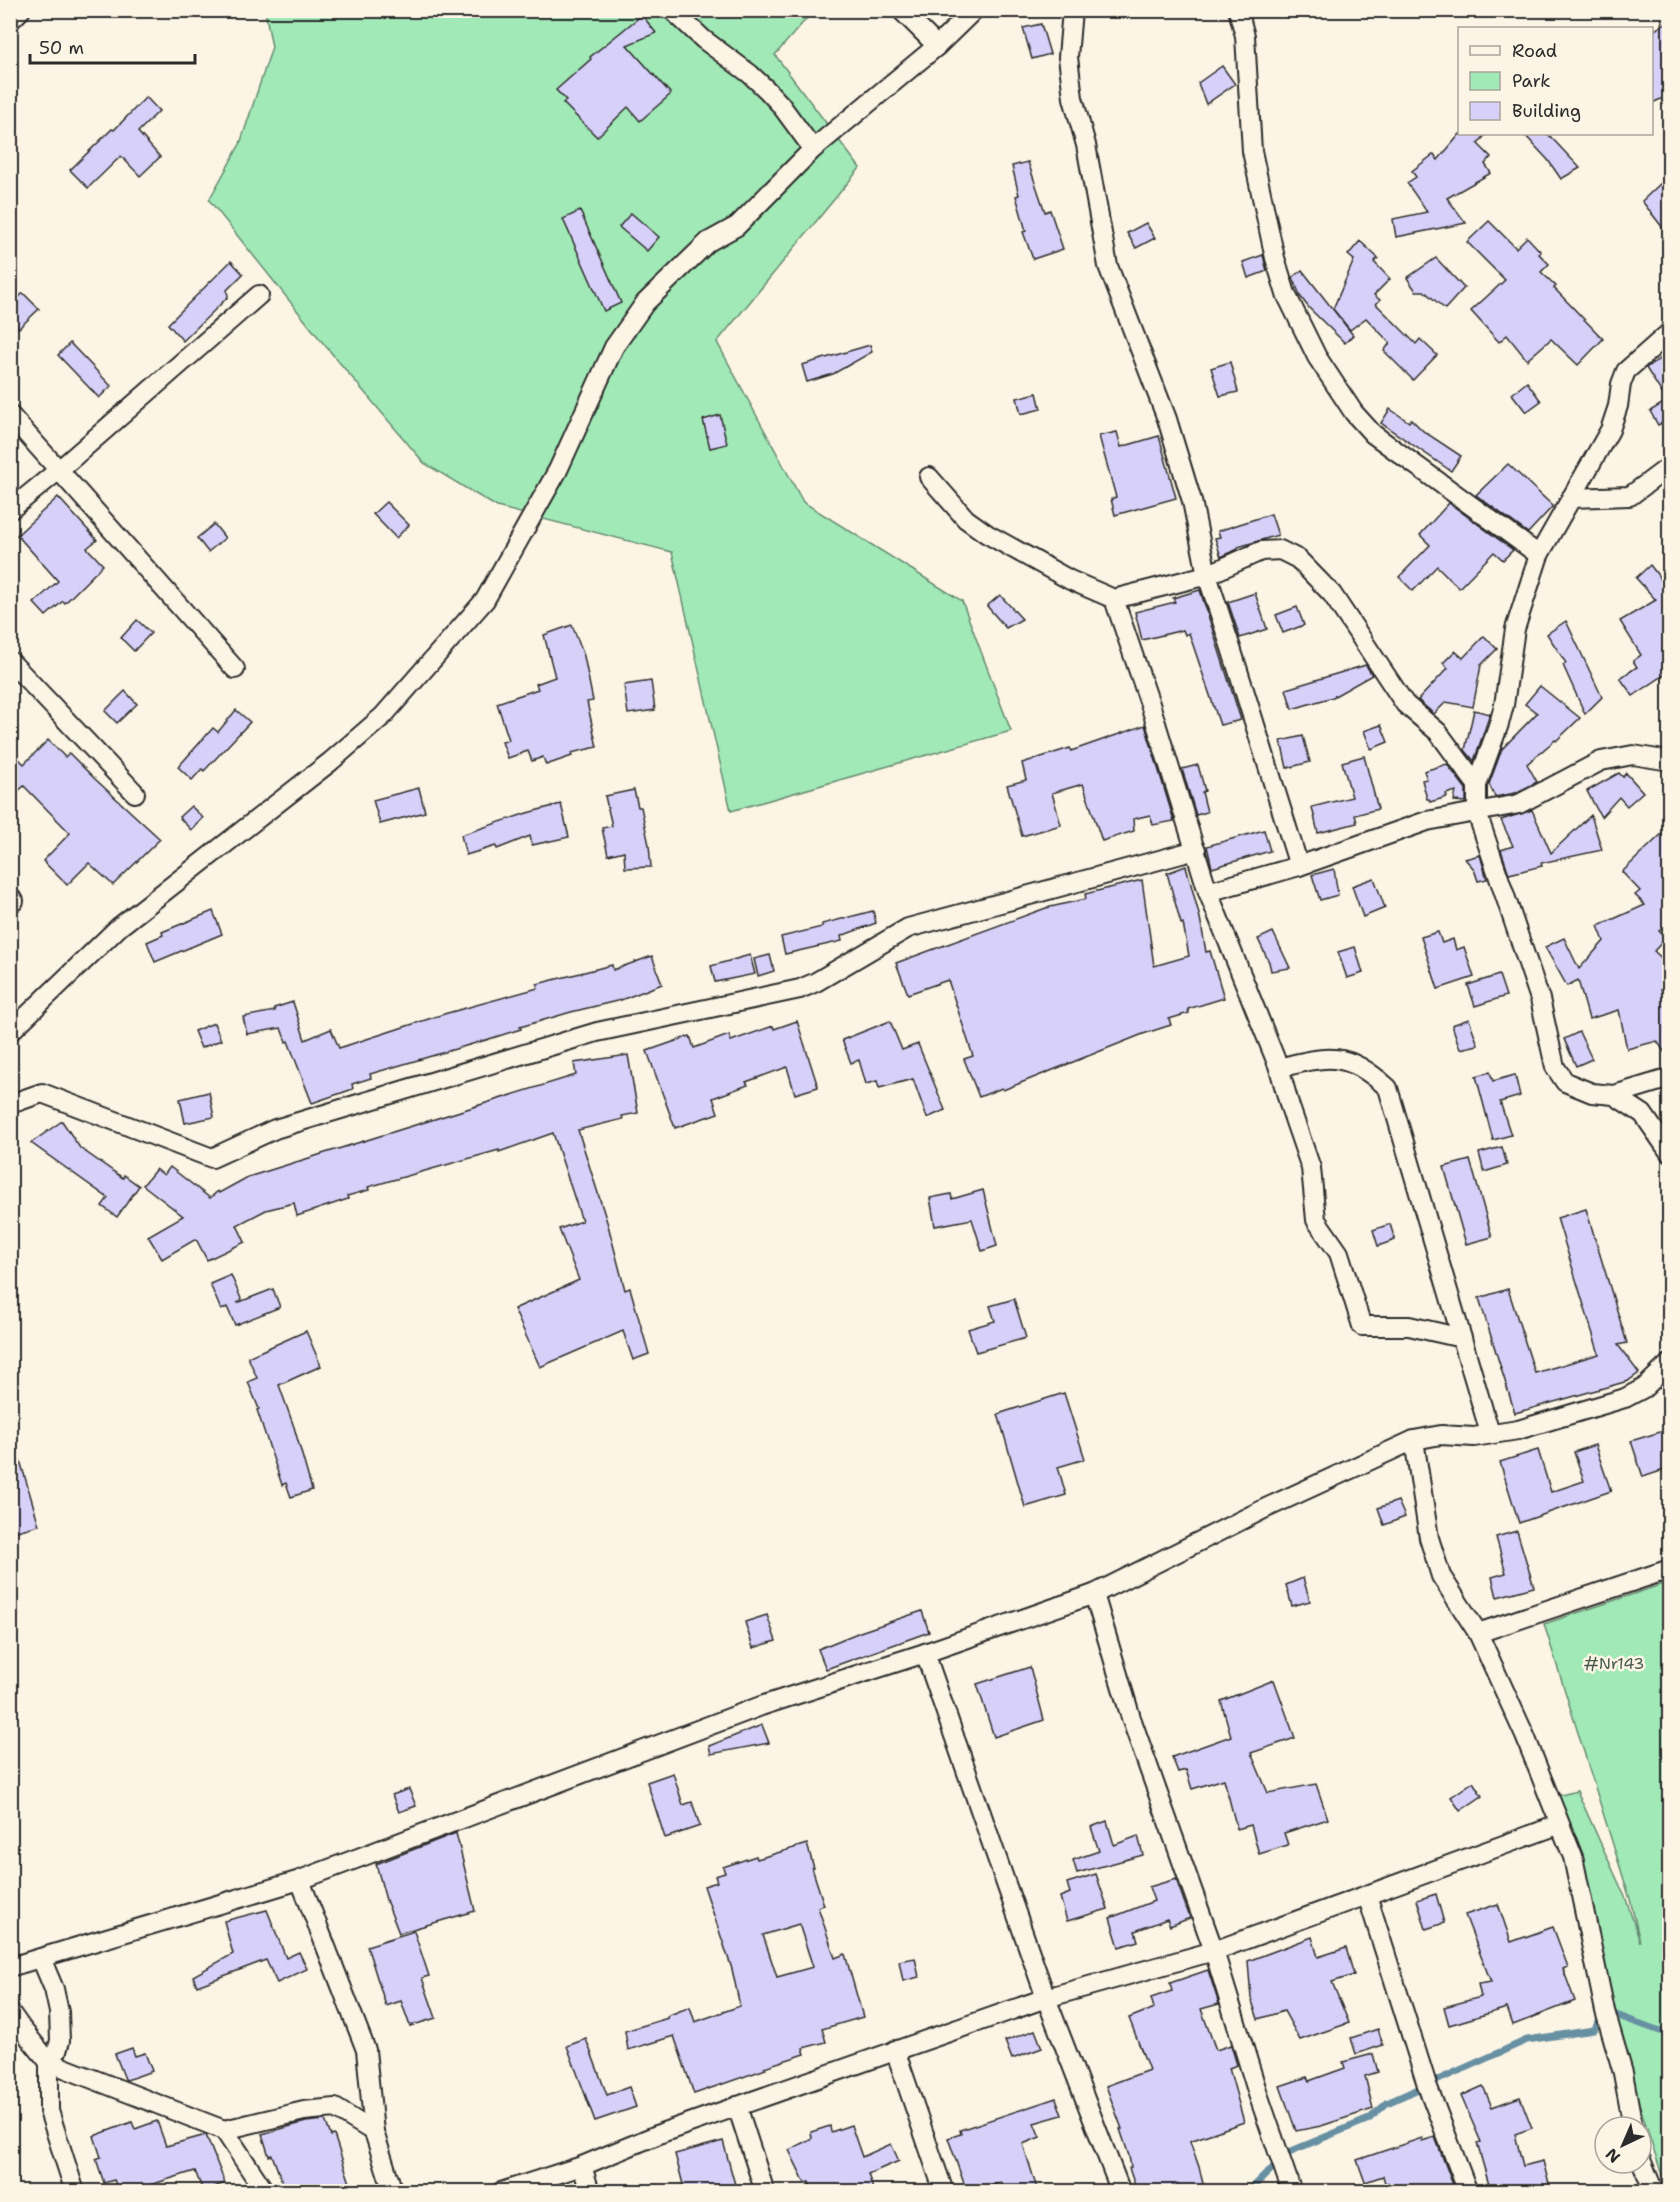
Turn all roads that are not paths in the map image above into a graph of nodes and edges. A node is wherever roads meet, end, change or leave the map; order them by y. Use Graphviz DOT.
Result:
graph roads {
  1 [pos="21,10"];
  2 [pos="672,10"];
  3 [pos="901,10"];
  4 [pos="974,10"];
  5 [pos="1072,10"];
  6 [pos="1238,10"];
  7 [pos="10,21"];
  8 [pos="937,46"];
  9 [pos="813,149"];
  10 [pos="259,296"];
  11 [pos="1670,332"];
  12 [pos="10,415"];
  13 [pos="1670,466"];
  14 [pos="60,469"];
  15 [pos="928,477"];
  16 [pos="1571,498"];
  17 [pos="10,510"];
  18 [pos="1539,555"];
  19 [pos="1207,575"];
  20 [pos="1114,599"];
  21 [pos="10,660"];
  22 [pos="235,669"];
  23 [pos="1670,761"];
  24 [pos="1477,785"];
  25 [pos="135,793"];
  26 [pos="1477,813"];
  27 [pos="1196,850"];
  28 [pos="1299,866"];
  29 [pos="1208,892"];
  30 [pos="10,1032"];
  31 [pos="1279,1068"];
  32 [pos="1670,1078"];
  33 [pos="1614,1095"];
  34 [pos="10,1104"];
  35 [pos="1670,1153"];
  36 [pos="1462,1338"];
  37 [pos="1670,1363"];
  38 [pos="1490,1433"];
  39 [pos="1414,1440"];
  40 [pos="1670,1569"];
  41 [pos="1094,1594"];
  42 [pos="1478,1633"];
  43 [pos="925,1653"];
  44 [pos="1558,1825"];
  45 [pos="300,1880"];
  46 [pos="1367,1894"];
  47 [pos="1214,1951"];
  48 [pos="41,1958"];
  49 [pos="10,1966"];
  50 [pos="1046,1998"];
  51 [pos="10,2012"];
  52 [pos="895,2050"];
  53 [pos="49,2062"];
  54 [pos="737,2106"];
  55 [pos="1631,2115"];
  56 [pos="224,2130"];
  57 [pos="374,2132"];
  58 [pos="582,2166"];
  59 [pos="1647,2175"];
  60 [pos="75,2192"];
  61 [pos="265,2192"];
  62 [pos="393,2192"];
  63 [pos="501,2192"];
  64 [pos="590,2192"];
  65 [pos="765,2192"];
  66 [pos="945,2192"];
  67 [pos="1121,2192"];
  68 [pos="1292,2192"];
  69 [pos="1468,2192"];
  70 [pos="1654,2192"];
  1 -- 7 [label="street"];
  2 -- 9 [label="street"];
  3 -- 8 [label="street"];
  4 -- 8 [label="street"];
  5 -- 19 [label="street"];
  6 -- 18 [label="street"];
  8 -- 9 [label="street"];
  9 -- 30 [label="street"];
  10 -- 14 [label="street"];
  11 -- 16 [label="street"];
  12 -- 14 [label="street"];
  13 -- 16 [label="street"];
  14 -- 17 [label="street"];
  14 -- 22 [label="street"];
  15 -- 20 [label="street"];
  16 -- 18 [label="street"];
  18 -- 24 [label="street"];
  19 -- 20 [label="street"];
  19 -- 24 [label="street"];
  19 -- 28 [label="street"];
  20 -- 27 [label="street"];
  21 -- 25 [label="street"];
  23 -- 26 [label="street"];
  24 -- 26 [label="street"];
  26 -- 28 [label="street"];
  26 -- 33 [label="street"];
  27 -- 29 [label="street"];
  27 -- 34 [label="street"];
  28 -- 29 [label="street"];
  29 -- 31 [label="street"];
  31 -- 36 [label="street"];
  31 -- 36 [label="street"];
  32 -- 33 [label="street"];
  33 -- 35 [label="street"];
  36 -- 38 [label="street"];
  37 -- 38 [label="street"];
  38 -- 39 [label="street"];
  39 -- 41 [label="street"];
  39 -- 42 [label="street"];
  40 -- 42 [label="street"];
  41 -- 43 [label="street"];
  41 -- 47 [label="street"];
  42 -- 44 [label="street"];
  43 -- 45 [label="street"];
  43 -- 50 [label="street"];
  44 -- 46 [label="street"];
  44 -- 55 [label="street"];
  45 -- 48 [label="street"];
  45 -- 57 [label="street"];
  46 -- 47 [label="street"];
  46 -- 69 [label="street"];
  47 -- 50 [label="street"];
  47 -- 68 [label="street"];
  48 -- 49 [label="street"];
  48 -- 53 [label="street"];
  50 -- 52 [label="street"];
  50 -- 67 [label="street"];
  51 -- 53 [label="street"];
  52 -- 54 [label="street"];
  52 -- 66 [label="street"];
  53 -- 56 [label="street"];
  53 -- 60 [label="street"];
  54 -- 58 [label="street"];
  54 -- 65 [label="street"];
  56 -- 57 [label="street"];
  56 -- 61 [label="street"];
  57 -- 62 [label="street"];
  58 -- 63 [label="street"];
  58 -- 64 [label="street"];
  59 -- 70 [label="street"];
}
